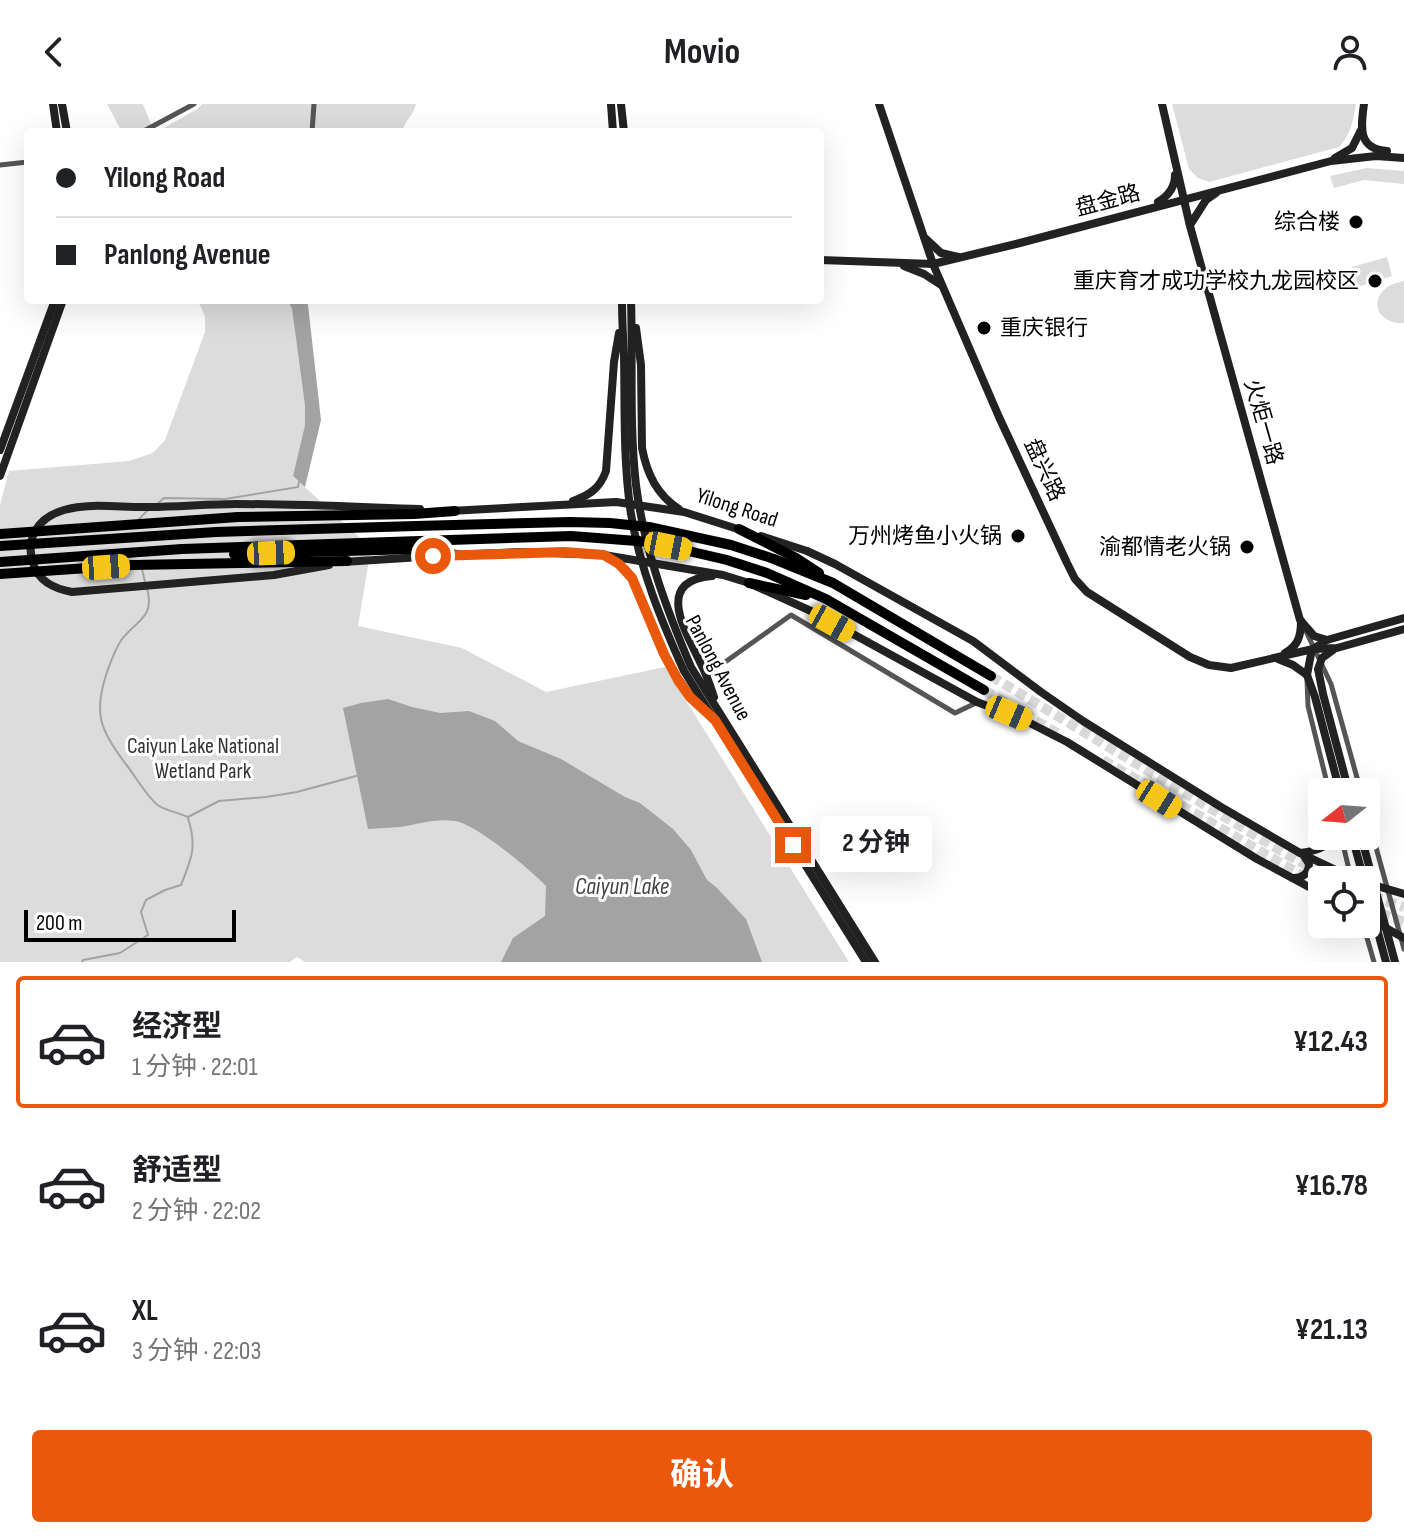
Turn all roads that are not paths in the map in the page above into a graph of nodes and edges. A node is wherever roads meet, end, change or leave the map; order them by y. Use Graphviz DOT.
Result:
graph roads {
  1 [pos="194,104"];
  2 [pos="314,104"];
  3 [pos="611,104"];
  4 [pos="621,104"];
  5 [pos="879,104"];
  6 [pos="1162,104"];
  7 [pos="1364,104"];
  8 [pos="58,106"];
  9 [pos="57,128"];
  10 [pos="66,128"];
  11 [pos="151,128"];
  12 [pos="312,128"];
  13 [pos="613,128"];
  14 [pos="624,128"];
  15 [pos="1361,130"];
  16 [pos="1404,155"];
  17 [pos="1175,160"];
  18 [pos="1331,161"];
  19 [pos="24,162"];
  20 [pos="0,165"];
  21 [pos="1221,189"];
  22 [pos="1184,199"];
  23 [pos="1147,209"];
  24 [pos="1190,226"];
  25 [pos="923,235"];
  26 [pos="959,258"];
  27 [pos="824,260"];
  28 [pos="895,263"];
  29 [pos="933,264"];
  30 [pos="943,287"];
  31 [pos="54,304"];
  32 [pos="62,304"];
  33 [pos="622,304"];
  34 [pos="632,304"];
  35 [pos="622,316"];
  36 [pos="628,356"];
  37 [pos="0,450"];
  38 [pos="0,476"];
  39 [pos="558,506"];
  40 [pos="455,511"];
  41 [pos="684,512"];
  42 [pos="353,515"];
  43 [pos="415,516"];
  44 [pos="739,529"];
  45 [pos="216,532"];
  46 [pos="0,534"];
  47 [pos="416,545"];
  48 [pos="0,546"];
  49 [pos="456,555"];
  50 [pos="604,555"];
  51 [pos="347,561"];
  52 [pos="0,562"];
  53 [pos="0,574"];
  54 [pos="723,575"];
  55 [pos="749,583"];
  56 [pos="833,583"];
  57 [pos="826,599"];
  58 [pos="1404,618"];
  59 [pos="1300,620"];
  60 [pos="1404,629"];
  61 [pos="1327,640"];
  62 [pos="1337,648"];
  63 [pos="1313,649"];
  64 [pos="1273,659"];
  65 [pos="1320,662"];
  66 [pos="707,675"];
  67 [pos="1307,675"];
  68 [pos="991,676"];
  69 [pos="984,690"];
  70 [pos="1319,696"];
  71 [pos="977,702"];
  72 [pos="717,716"];
  73 [pos="1326,778"];
  74 [pos="1337,778"];
  75 [pos="1345,778"];
  76 [pos="1357,778"];
  77 [pos="1315,850"];
  78 [pos="1365,850"];
  79 [pos="1377,850"];
  80 [pos="1300,853"];
  81 [pos="1326,866"];
  82 [pos="1291,879"];
  83 [pos="1308,887"];
  84 [pos="1380,887"];
  85 [pos="1388,889"];
  86 [pos="1404,894"];
  87 [pos="1380,925"];
  88 [pos="1402,937"];
  89 [pos="1367,938"];
  90 [pos="1380,938"];
  91 [pos="1404,949"];
  92 [pos="866,962"];
  93 [pos="875,962"];
  94 [pos="1374,962"];
  95 [pos="1386,962"];
  96 [pos="1395,962"];
  1 -- 11 [label="street"];
  2 -- 12 [label="street"];
  3 -- 13 [label="main road"];
  4 -- 14 [label="main road"];
  5 -- 25 [label="main road, 盘兴路"];
  6 -- 17 [label="main road, 火炬一路"];
  7 -- 15 [label="main road"];
  8 -- 9 [label="main road"];
  8 -- 10 [label="main road"];
  15 -- 16 [label="main road"];
  15 -- 18 [label="main road"];
  16 -- 18 [label="main road, 盘金路"];
  17 -- 22 [label="main road, 火炬一路"];
  17 -- 23 [label="main road"];
  18 -- 21 [label="main road, 盘金路"];
  19 -- 20 [label="street"];
  21 -- 22 [label="main road, 盘金路"];
  21 -- 24 [label="main road"];
  22 -- 23 [label="main road, 盘金路"];
  22 -- 24 [label="main road, 火炬一路"];
  23 -- 26 [label="main road, 盘金路"];
  24 -- 59 [label="main road, 火炬一路"];
  25 -- 26 [label="main road"];
  25 -- 29 [label="main road, 盘兴路"];
  26 -- 29 [label="main road, 盘金路"];
  27 -- 28 [label="main road, 盘金路"];
  28 -- 29 [label="main road, 盘金路"];
  28 -- 30 [label="main road"];
  29 -- 30 [label="main road, 盘兴路"];
  30 -- 64 [label="main road, 盘兴路"];
  31 -- 37 [label="main road"];
  32 -- 38 [label="main road"];
  33 -- 35 [label="main road"];
  34 -- 36 [label="main road"];
  34 -- 41 [label="main road"];
  35 -- 36 [label="main road"];
  35 -- 39 [label="main road"];
  36 -- 72 [label="main road, Panlong Avenue"];
  39 -- 40 [label="main road, Yilong Road"];
  39 -- 41 [label="main road, Yilong Road"];
  40 -- 43 [label="highway"];
  41 -- 44 [label="main road, Yilong Road"];
  42 -- 43 [label="highway"];
  42 -- 45 [label="highway"];
  42 -- 46 [label="highway"];
  43 -- 45 [label="highway, Yilong Road"];
  43 -- 51 [label="main road, Yilong Road"];
  43 -- 56 [label="highway, Yilong Road"];
  44 -- 56 [label="highway"];
  44 -- 80 [label="main road, Yilong Road"];
  45 -- 48 [label="highway, Yilong Road"];
  47 -- 49 [label="highway"];
  47 -- 52 [label="highway"];
  47 -- 57 [label="highway"];
  49 -- 50 [label="main road, Yilong Road"];
  49 -- 51 [label="main road, Yilong Road"];
  50 -- 54 [label="main road, Yilong Road"];
  50 -- 72 [label="main road"];
  51 -- 53 [label="highway"];
  54 -- 55 [label="main road, Yilong Road"];
  54 -- 66 [label="main road"];
  55 -- 57 [label="highway"];
  55 -- 71 [label="main road, Yilong Road"];
  56 -- 68 [label="highway, Yilong Road"];
  57 -- 69 [label="highway"];
  58 -- 61 [label="main road"];
  59 -- 61 [label="main road"];
  59 -- 63 [label="street"];
  59 -- 64 [label="main road"];
  60 -- 62 [label="main road"];
  61 -- 63 [label="main road"];
  62 -- 63 [label="main road, 盘兴路"];
  62 -- 65 [label="main road"];
  63 -- 64 [label="main road, 盘兴路"];
  63 -- 65 [label="street"];
  63 -- 67 [label="main road"];
  64 -- 67 [label="main road"];
  65 -- 70 [label="main road"];
  65 -- 76 [label="street"];
  66 -- 71 [label="street"];
  66 -- 72 [label="main road"];
  67 -- 70 [label="main road"];
  67 -- 73 [label="street"];
  70 -- 74 [label="main road"];
  70 -- 75 [label="main road"];
  71 -- 82 [label="main road, Yilong Road"];
  72 -- 92 [label="main road, Panlong Avenue"];
  72 -- 93 [label="main road, Panlong Avenue"];
  77 -- 80 [label="main road"];
  78 -- 96 [label="main road"];
  79 -- 85 [label="street"];
  80 -- 81 [label="main road, Yilong Road"];
  80 -- 82 [label="main road"];
  82 -- 83 [label="main road, Yilong Road"];
  84 -- 85 [label="main road"];
  85 -- 86 [label="main road"];
  85 -- 88 [label="street"];
  87 -- 88 [label="main road"];
  88 -- 91 [label="street"];
  89 -- 94 [label="street"];
  90 -- 95 [label="main road"];
}
